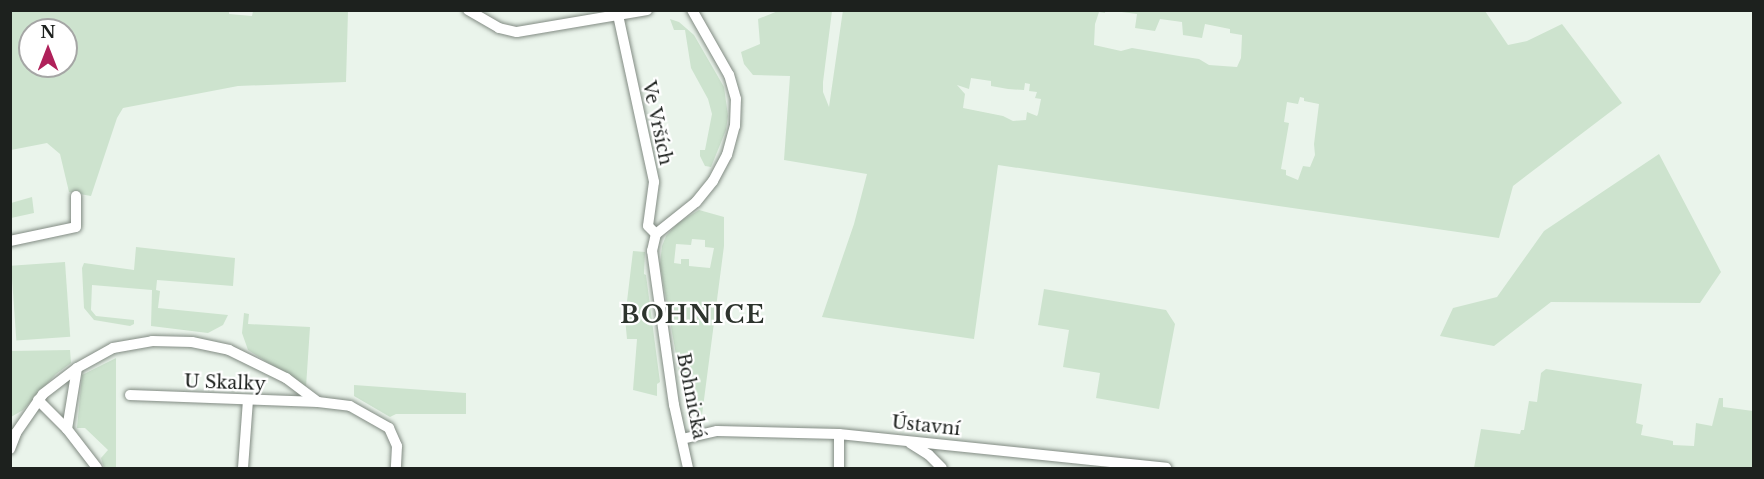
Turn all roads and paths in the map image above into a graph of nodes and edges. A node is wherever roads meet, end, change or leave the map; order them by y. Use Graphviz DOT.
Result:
graph roads {
  1 [pos="468,10"];
  2 [pos="646,10"];
  3 [pos="692,10"];
  4 [pos="618,15"];
  5 [pos="76,196"];
  6 [pos="656,234"];
  7 [pos="10,241"];
  8 [pos="76,368"];
  9 [pos="130,395"];
  10 [pos="38,400"];
  11 [pos="248,400"];
  12 [pos="318,402"];
  13 [pos="67,429"];
  14 [pos="13,432"];
  15 [pos="839,434"];
  16 [pos="682,439"];
  17 [pos="907,441"];
  18 [pos="10,449"];
  19 [pos="97,468"];
  20 [pos="243,468"];
  21 [pos="396,468"];
  22 [pos="688,468"];
  23 [pos="839,468"];
  24 [pos="942,468"];
  25 [pos="1166,468"];
  1 -- 4 [label="street"];
  2 -- 4 [label="street"];
  3 -- 6 [label="street"];
  4 -- 6 [label="street, Ve Vrších"];
  5 -- 7 [label="street"];
  6 -- 16 [label="street, Bohnická"];
  8 -- 10 [label="street, U Skalky"];
  8 -- 12 [label="street, U Skalky"];
  8 -- 13 [label="street"];
  9 -- 11 [label="street, U Skalky"];
  10 -- 13 [label="street"];
  10 -- 14 [label="street, U Skalky"];
  11 -- 12 [label="street, U Skalky"];
  11 -- 20 [label="street"];
  12 -- 21 [label="street, U Skalky"];
  13 -- 19 [label="street"];
  14 -- 18 [label="street, U Skalky"];
  15 -- 16 [label="street, Ústavní"];
  15 -- 17 [label="street, Ústavní"];
  15 -- 23 [label="street"];
  16 -- 22 [label="street, Bohnická"];
  17 -- 24 [label="street"];
  17 -- 25 [label="street, Ústavní"];
}
